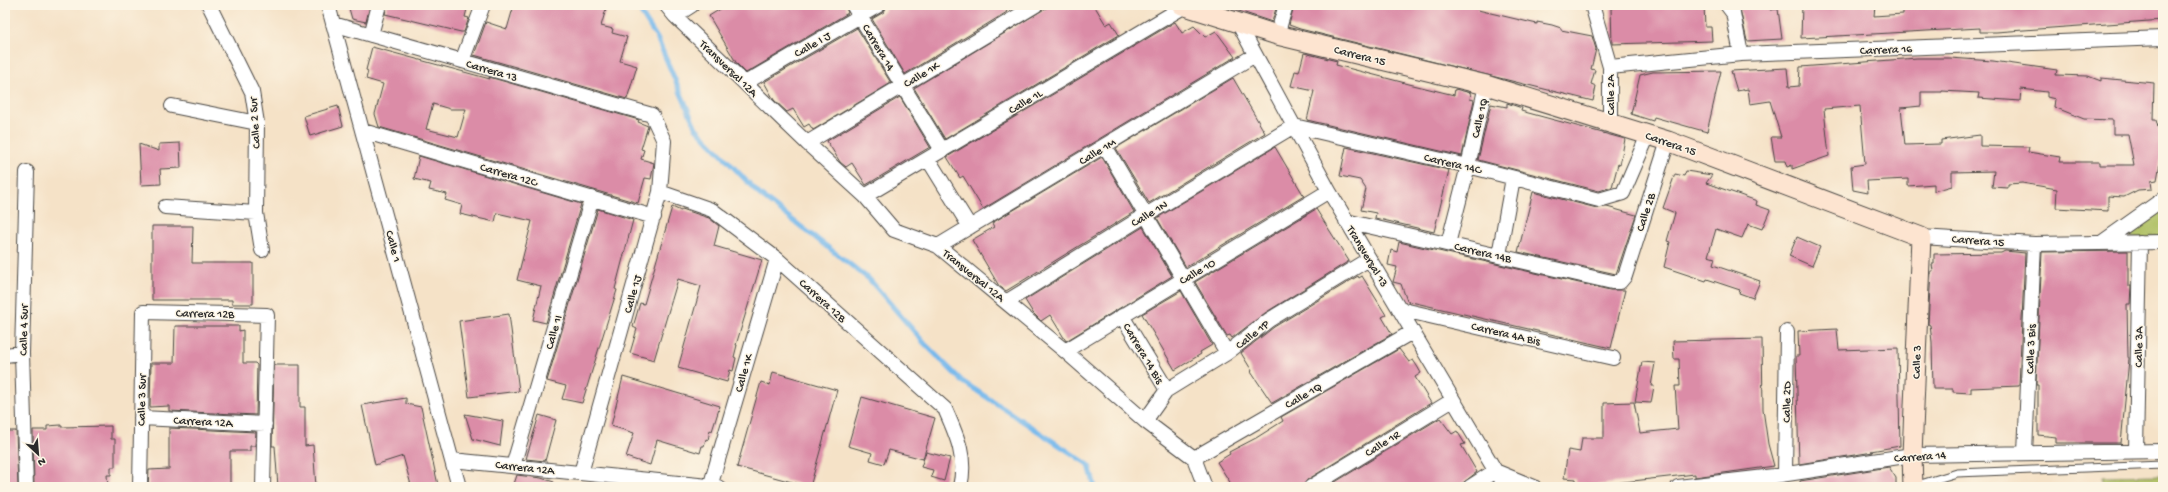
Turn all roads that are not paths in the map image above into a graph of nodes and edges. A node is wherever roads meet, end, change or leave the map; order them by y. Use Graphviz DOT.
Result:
graph roads {
  1 [pos="209,5"];
  2 [pos="328,5"];
  3 [pos="380,5"];
  4 [pos="483,5"];
  5 [pos="692,5"];
  6 [pos="879,5"];
  7 [pos="1036,5"];
  8 [pos="1183,5"];
  9 [pos="1286,5"];
  10 [pos="1592,5"];
  11 [pos="1727,5"];
  12 [pos="670,10"];
  13 [pos="857,11"];
  14 [pos="1237,21"];
  15 [pos="333,24"];
  16 [pos="371,35"];
  17 [pos="1277,35"];
  18 [pos="2163,38"];
  19 [pos="1741,54"];
  20 [pos="1255,55"];
  21 [pos="462,61"];
  22 [pos="1610,67"];
  23 [pos="744,83"];
  24 [pos="1486,85"];
  25 [pos="903,86"];
  26 [pos="172,106"];
  27 [pos="652,115"];
  28 [pos="257,123"];
  29 [pos="1610,123"];
  30 [pos="1294,126"];
  31 [pos="363,131"];
  32 [pos="1648,135"];
  33 [pos="1668,141"];
  34 [pos="807,143"];
  35 [pos="1105,146"];
  36 [pos="942,150"];
  37 [pos="928,159"];
  38 [pos="1468,166"];
  39 [pos="28,172"];
  40 [pos="1513,178"];
  41 [pos="1329,191"];
  42 [pos="660,192"];
  43 [pos="865,196"];
  44 [pos="592,198"];
  45 [pos="2163,199"];
  46 [pos="165,207"];
  47 [pos="256,213"];
  48 [pos="1146,215"];
  49 [pos="654,217"];
  50 [pos="1346,220"];
  51 [pos="970,228"];
  52 [pos="1921,237"];
  53 [pos="2140,242"];
  54 [pos="2163,242"];
  55 [pos="2101,243"];
  56 [pos="1448,244"];
  57 [pos="2034,244"];
  58 [pos="938,246"];
  59 [pos="262,250"];
  60 [pos="1499,255"];
  61 [pos="777,259"];
  62 [pos="1369,259"];
  63 [pos="1184,279"];
  64 [pos="1620,282"];
  65 [pos="1006,302"];
  66 [pos="1399,309"];
  67 [pos="143,312"];
  68 [pos="1122,316"];
  69 [pos="1412,332"];
  70 [pos="1787,332"];
  71 [pos="1065,351"];
  72 [pos="22,353"];
  73 [pos="1227,353"];
  74 [pos="5,355"];
  75 [pos="1613,358"];
  76 [pos="1166,390"];
  77 [pos="1453,400"];
  78 [pos="141,418"];
  79 [pos="1146,421"];
  80 [pos="265,424"];
  81 [pos="2136,451"];
  82 [pos="2163,451"];
  83 [pos="2026,453"];
  84 [pos="1912,455"];
  85 [pos="1194,458"];
  86 [pos="452,460"];
  87 [pos="2163,465"];
  88 [pos="513,466"];
  89 [pos="1495,471"];
  90 [pos="581,472"];
  91 [pos="1778,478"];
  92 [pos="713,486"];
  93 [pos="26,487"];
  94 [pos="140,487"];
  95 [pos="263,487"];
  96 [pos="459,487"];
  97 [pos="960,487"];
  98 [pos="1205,487"];
  99 [pos="1311,487"];
  100 [pos="1470,487"];
  101 [pos="1505,487"];
  102 [pos="1534,487"];
  103 [pos="1678,487"];
  104 [pos="1913,487"];
  1 -- 28 [label="street, Calle 2 Sur"];
  2 -- 15 [label="street, Calle 1"];
  3 -- 16 [label="street"];
  4 -- 21 [label="street"];
  5 -- 12 [label="street"];
  6 -- 13 [label="street, Calle I J"];
  7 -- 25 [label="street, Calle 1K"];
  8 -- 14 [label="main road, Carrera 15"];
  8 -- 36 [label="street, Calle 1L"];
  9 -- 17 [label="street"];
  10 -- 22 [label="street, Calle 2A"];
  11 -- 19 [label="street"];
  12 -- 23 [label="street, Transversal 12A"];
  13 -- 23 [label="street, Calle I J"];
  13 -- 25 [label="street, Carrera 14"];
  14 -- 17 [label="main road, Carrera 15"];
  14 -- 20 [label="street, Transversal 13"];
  15 -- 16 [label="street, Carrera 13"];
  15 -- 31 [label="street, Calle 1"];
  16 -- 21 [label="street, Carrera 13"];
  17 -- 24 [label="main road, Carrera 15"];
  18 -- 19 [label="street, Carrera 16"];
  19 -- 22 [label="street, Carrera 16"];
  20 -- 30 [label="street, Transversal 13"];
  20 -- 35 [label="street, Calle 1M"];
  21 -- 27 [label="street, Carrera 13"];
  22 -- 29 [label="street, Calle 2A"];
  23 -- 34 [label="street, Transversal 12A"];
  24 -- 29 [label="main road, Carrera 15"];
  24 -- 38 [label="street, Calle 1Q"];
  25 -- 34 [label="street, Calle 1K"];
  25 -- 36 [label="street, Carrera 14"];
  26 -- 28 [label="street"];
  27 -- 42 [label="street, Calle 1J"];
  28 -- 47 [label="street, Calle 2 Sur"];
  29 -- 32 [label="main road, Carrera 15"];
  30 -- 38 [label="street, Carrera 14C"];
  30 -- 41 [label="street, Transversal 13"];
  30 -- 48 [label="street, Calle 1N"];
  31 -- 44 [label="street, Carrera 12C"];
  31 -- 86 [label="street, Calle 1"];
  32 -- 33 [label="main road, Carrera 15"];
  32 -- 40 [label="street, Carrera 14C"];
  33 -- 52 [label="main road, Carrera 15"];
  33 -- 64 [label="street, Calle 2B"];
  34 -- 43 [label="street, Transversal 12A"];
  35 -- 48 [label="street"];
  35 -- 51 [label="street, Calle 1M"];
  36 -- 37 [label="street, Calle 1L"];
  37 -- 43 [label="street, Calle 1L"];
  37 -- 51 [label="street"];
  38 -- 40 [label="street, Carrera 14C"];
  38 -- 56 [label="street, Calle 1Q"];
  39 -- 72 [label="street, Calle 4 Sur"];
  40 -- 60 [label="street"];
  41 -- 50 [label="street, Transversal 13"];
  41 -- 63 [label="street, Calle 1O"];
  42 -- 49 [label="street, Calle 1J"];
  42 -- 61 [label="street, Carrera 12B"];
  43 -- 58 [label="street, Transversal 12A"];
  44 -- 49 [label="street, Carrera 12C"];
  44 -- 88 [label="street, Calle 1I"];
  45 -- 55 [label="street"];
  46 -- 47 [label="street"];
  47 -- 59 [label="street, Calle 2 Sur"];
  48 -- 63 [label="street"];
  48 -- 65 [label="street, Calle 1N"];
  49 -- 90 [label="street, Calle 1J"];
  50 -- 56 [label="street, Carrera 14B"];
  50 -- 62 [label="street, Transversal 13"];
  51 -- 58 [label="street, Calle 1M"];
  52 -- 57 [label="street, Carrera 15"];
  52 -- 84 [label="main road, Calle 3"];
  53 -- 54 [label="street, Carrera 15"];
  53 -- 55 [label="street, Carrera 15"];
  53 -- 81 [label="street, Calle 3A"];
  55 -- 57 [label="street, Carrera 15"];
  56 -- 60 [label="street, Carrera 14B"];
  57 -- 83 [label="street, Calle 3 Bis"];
  58 -- 65 [label="street, Transversal 12A"];
  60 -- 64 [label="street, Carrera 14B"];
  61 -- 92 [label="street, Calle 1K"];
  61 -- 97 [label="street, Carrera 12B"];
  62 -- 66 [label="street, Transversal 13"];
  62 -- 73 [label="street, Calle 1P"];
  63 -- 68 [label="street, Calle 1O"];
  63 -- 73 [label="street"];
  65 -- 71 [label="street, Transversal 12A"];
  66 -- 69 [label="street, Transversal 13"];
  66 -- 75 [label="street, Carrera 4A Bis"];
  67 -- 78 [label="street, Calle 3 Sur"];
  67 -- 80 [label="street, Carrera 12B"];
  68 -- 71 [label="street, Calle 1O"];
  68 -- 76 [label="street, Carrera 14 Bis"];
  69 -- 77 [label="street, Transversal 13"];
  69 -- 85 [label="street, Calle 1Q"];
  70 -- 91 [label="street, Calle 2D"];
  71 -- 79 [label="street, Transversal 12A"];
  72 -- 74 [label="street"];
  72 -- 93 [label="street, Calle 4 Sur"];
  73 -- 76 [label="street, Calle 1P"];
  76 -- 79 [label="street, Calle 1P"];
  77 -- 89 [label="street, Transversal 13"];
  77 -- 99 [label="street, Calle 1R"];
  78 -- 80 [label="street, Carrera 12A"];
  78 -- 94 [label="street, Calle 3 Sur"];
  79 -- 85 [label="street, Transversal 12A"];
  80 -- 95 [label="street"];
  81 -- 82 [label="street, Carrera 14"];
  81 -- 83 [label="street, Carrera 14"];
  83 -- 84 [label="street, Carrera 14"];
  84 -- 91 [label="street, Carrera 14"];
  84 -- 104 [label="main road, Calle 3"];
  85 -- 98 [label="street"];
  86 -- 88 [label="street, Carrera 12A"];
  86 -- 96 [label="street, Calle 1"];
  87 -- 104 [label="lane"];
  88 -- 90 [label="street, Carrera 12A"];
  89 -- 100 [label="street"];
  89 -- 101 [label="street, Transversal 13"];
  89 -- 102 [label="street"];
  90 -- 92 [label="street, Carrera 12A"];
  91 -- 103 [label="street, Carrera 14"];
}
